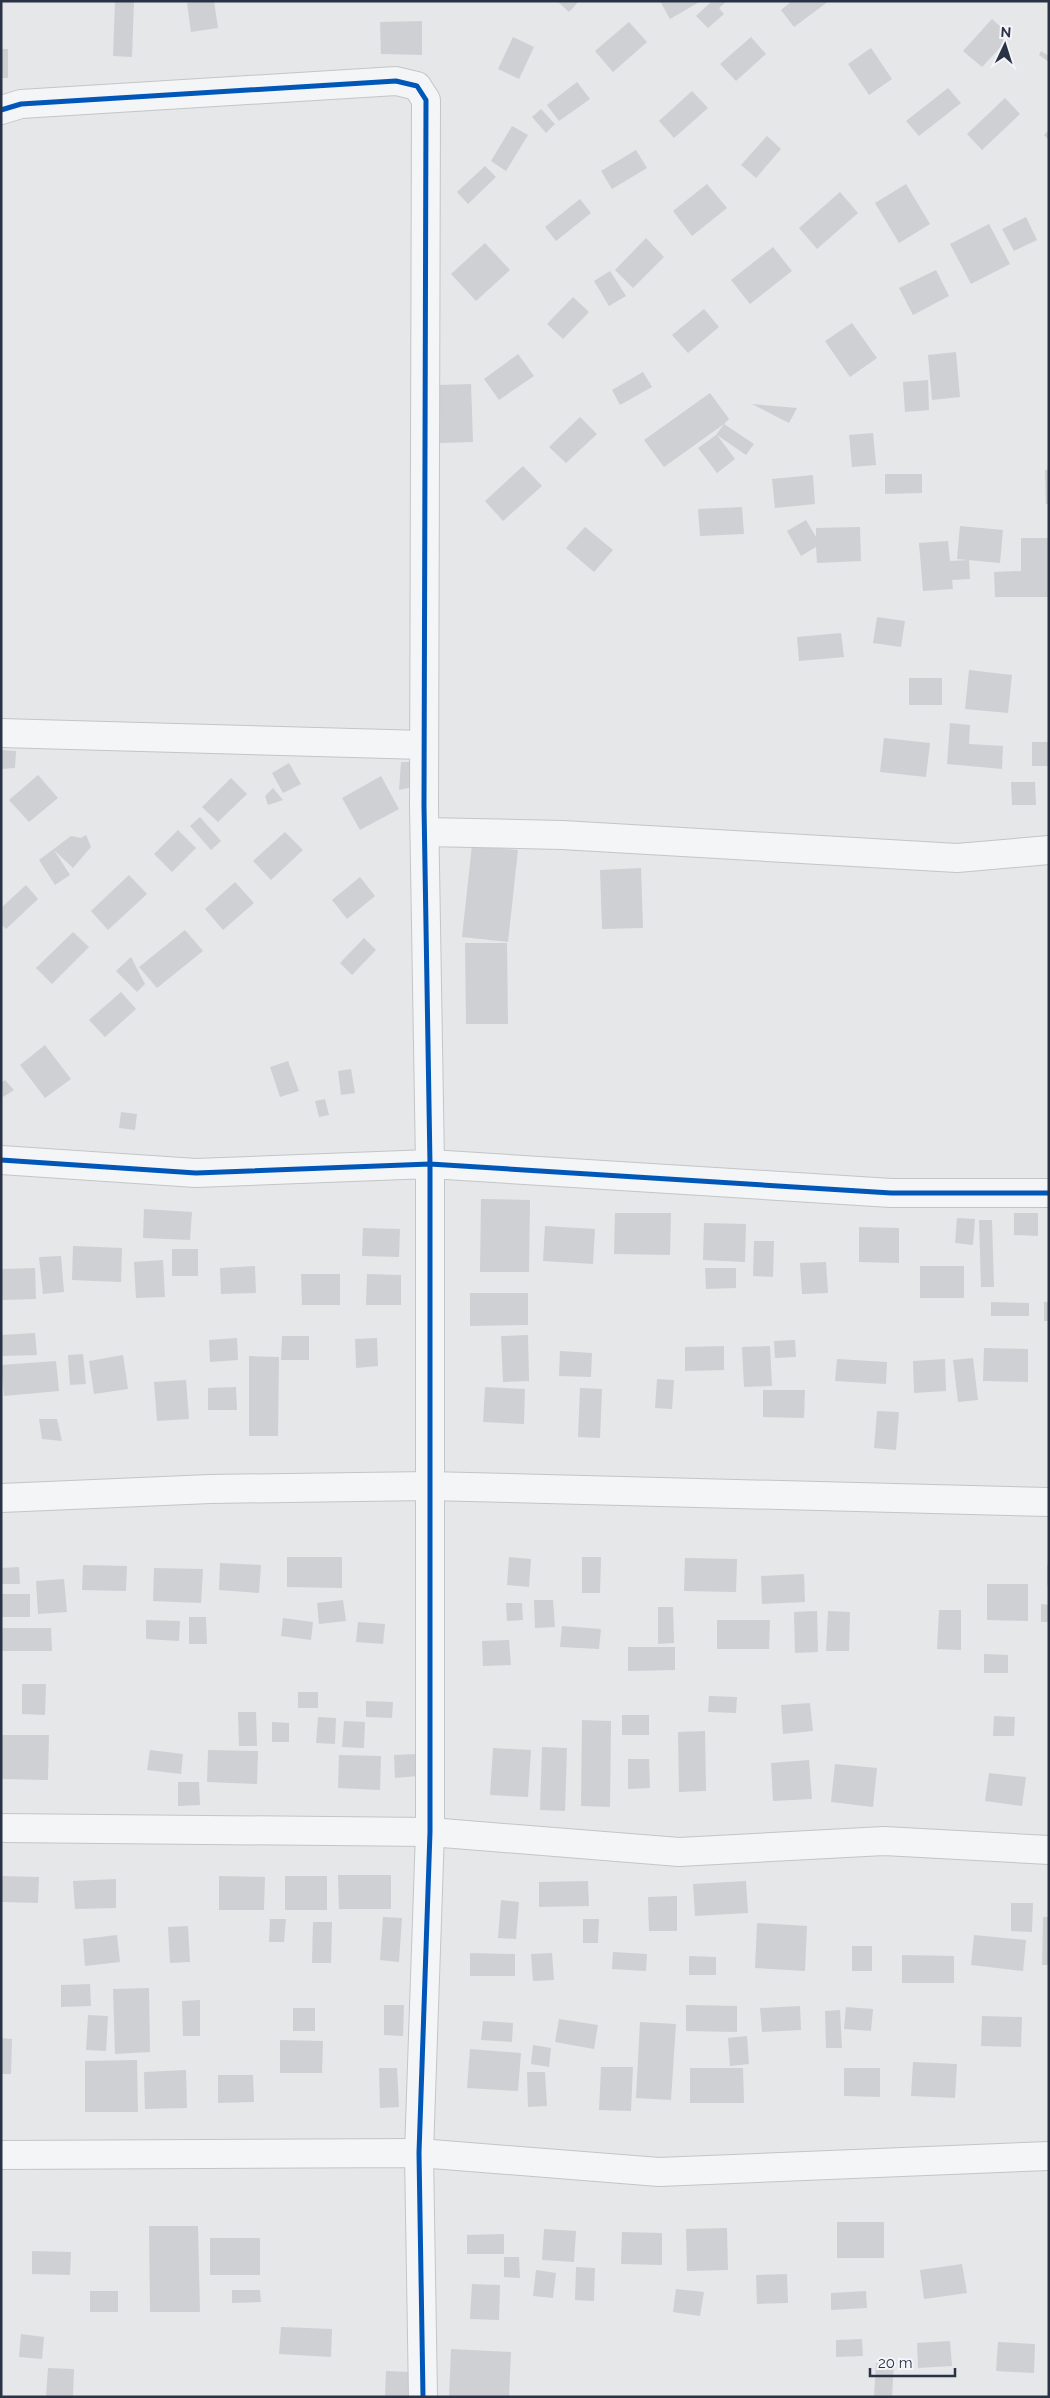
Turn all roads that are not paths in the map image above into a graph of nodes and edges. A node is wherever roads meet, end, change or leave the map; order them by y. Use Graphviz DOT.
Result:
graph roads {
  1 [pos="1,110"];
  2 [pos="1,733"];
  3 [pos="424,746"];
  4 [pos="425,832"];
  5 [pos="1049,850"];
  6 [pos="1,1160"];
  7 [pos="430,1164"];
  8 [pos="1049,1193"];
  9 [pos="428,1486"];
  10 [pos="1,1498"];
  11 [pos="1049,1502"];
  12 [pos="1,1828"];
  13 [pos="430,1832"];
  14 [pos="1049,1850"];
  15 [pos="419,2153"];
  16 [pos="1,2155"];
  17 [pos="1049,2156"];
  18 [pos="422,2397"];
  1 -- 3 [label="street"];
  2 -- 3 [label="street"];
  3 -- 4 [label="street"];
  4 -- 5 [label="street"];
  4 -- 7 [label="street"];
  6 -- 7 [label="street"];
  7 -- 8 [label="street"];
  7 -- 9 [label="street"];
  9 -- 10 [label="street"];
  9 -- 11 [label="street"];
  9 -- 13 [label="street"];
  12 -- 13 [label="street"];
  13 -- 14 [label="street"];
  13 -- 15 [label="street"];
  15 -- 16 [label="street"];
  15 -- 17 [label="street"];
  15 -- 18 [label="street"];
}
